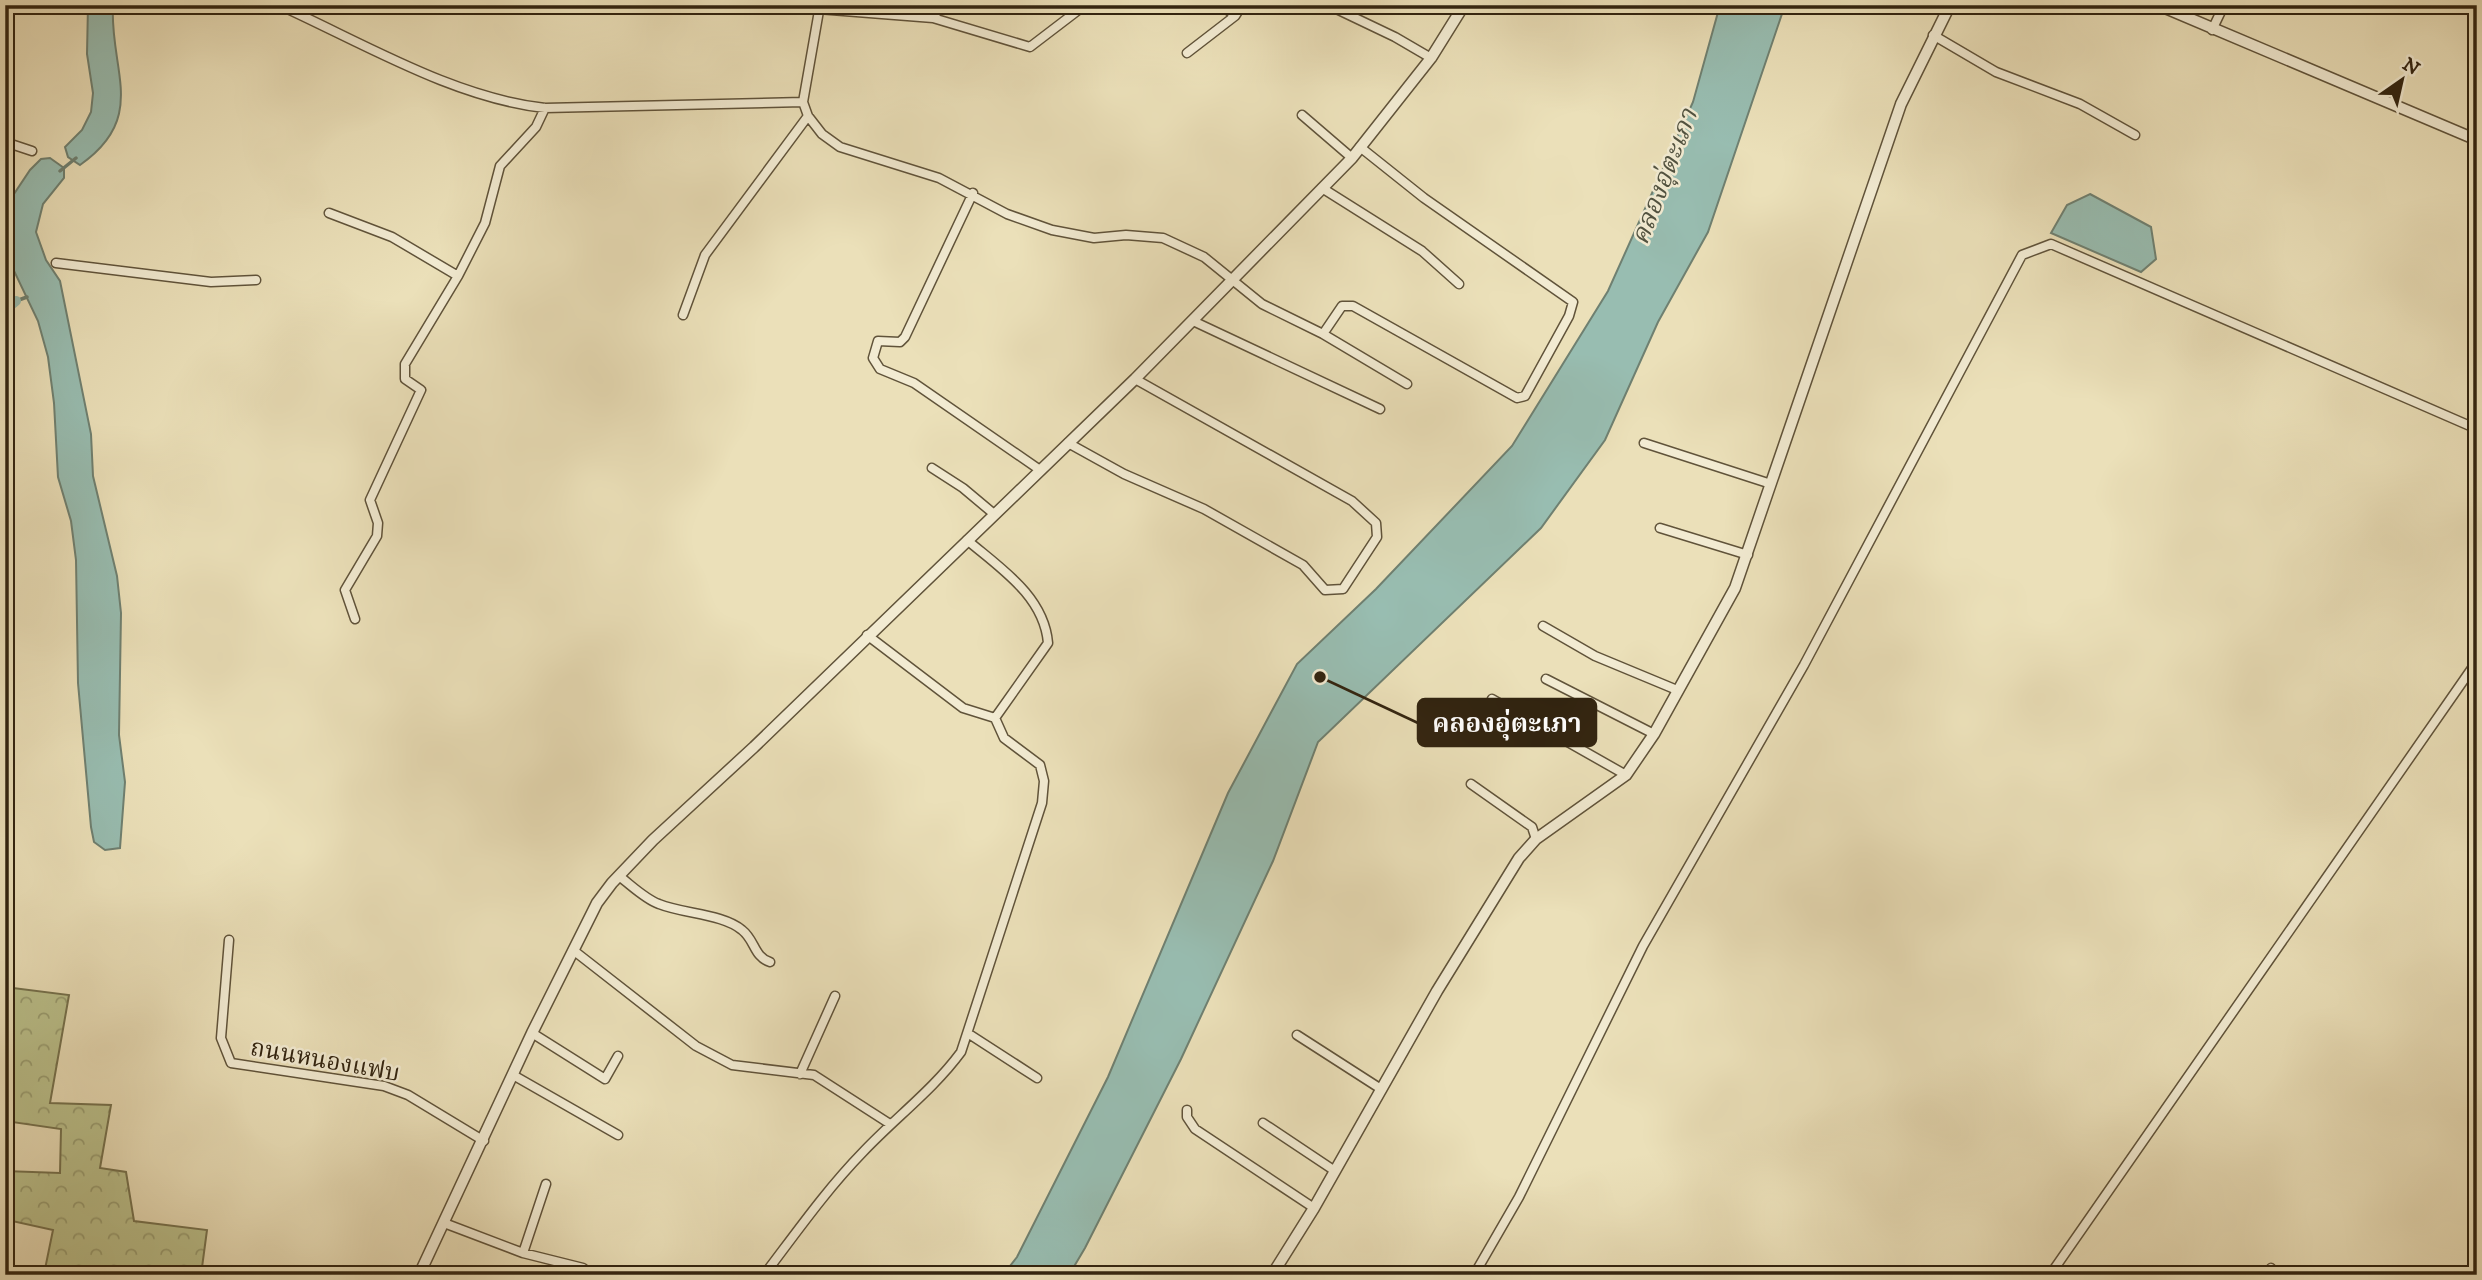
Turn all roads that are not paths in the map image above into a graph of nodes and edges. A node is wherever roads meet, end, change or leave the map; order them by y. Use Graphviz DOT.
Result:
graph roads {
  1 [pos="279,5"];
  2 [pos="942,5"];
  3 [pos="1085,5"];
  4 [pos="1222,5"];
  5 [pos="1242,5"];
  6 [pos="1328,5"];
  7 [pos="1464,5"];
  8 [pos="1950,5"];
  9 [pos="2158,5"];
  10 [pos="2224,5"];
  11 [pos="819,7"];
  12 [pos="1235,16"];
  13 [pos="933,18"];
  14 [pos="2211,30"];
  15 [pos="1933,35"];
  16 [pos="1187,53"];
  17 [pos="1431,58"];
  18 [pos="803,102"];
  19 [pos="545,108"];
  20 [pos="1302,115"];
  21 [pos="808,116"];
  22 [pos="2135,135"];
  23 [pos="2477,140"];
  24 [pos="5,142"];
  25 [pos="1360,147"];
  26 [pos="32,151"];
  27 [pos="1352,158"];
  28 [pos="1322,188"];
  29 [pos="972,193"];
  30 [pos="329,213"];
  31 [pos="56,264"];
  32 [pos="458,276"];
  33 [pos="1233,279"];
  34 [pos="256,280"];
  35 [pos="1459,284"];
  36 [pos="683,315"];
  37 [pos="1193,321"];
  38 [pos="1324,334"];
  39 [pos="1135,379"];
  40 [pos="1407,384"];
  41 [pos="1380,409"];
  42 [pos="2477,429"];
  43 [pos="1068,443"];
  44 [pos="1644,443"];
  45 [pos="932,468"];
  46 [pos="1040,470"];
  47 [pos="1771,484"];
  48 [pos="994,514"];
  49 [pos="1660,528"];
  50 [pos="967,540"];
  51 [pos="1748,555"];
  52 [pos="355,619"];
  53 [pos="1543,626"];
  54 [pos="867,635"];
  55 [pos="2477,661"];
  56 [pos="1546,679"];
  57 [pos="1678,690"];
  58 [pos="1492,699"];
  59 [pos="995,718"];
  60 [pos="1654,734"];
  61 [pos="1626,775"];
  62 [pos="1471,784"];
  63 [pos="1535,838"];
  64 [pos="619,876"];
  65 [pos="229,940"];
  66 [pos="573,950"];
  67 [pos="770,962"];
  68 [pos="835,996"];
  69 [pos="532,1033"];
  70 [pos="969,1034"];
  71 [pos="1297,1035"];
  72 [pos="618,1056"];
  73 [pos="513,1074"];
  74 [pos="800,1074"];
  75 [pos="1037,1078"];
  76 [pos="1381,1089"];
  77 [pos="1187,1110"];
  78 [pos="1264,1123"];
  79 [pos="890,1124"];
  80 [pos="618,1135"];
  81 [pos="484,1141"];
  82 [pos="1335,1171"];
  83 [pos="546,1184"];
  84 [pos="1314,1208"];
  85 [pos="444,1223"];
  86 [pos="523,1253"];
  87 [pos="419,1275"];
  88 [pos="592,1275"];
  89 [pos="764,1275"];
  90 [pos="1272,1275"];
  91 [pos="1474,1275"];
  92 [pos="2050,1275"];
  1 -- 19 [label="street"];
  2 -- 13 [label="street"];
  3 -- 13 [label="street"];
  4 -- 12 [label="street"];
  5 -- 12 [label="street"];
  6 -- 17 [label="street"];
  7 -- 17 [label="street"];
  8 -- 15 [label="street"];
  9 -- 14 [label="street"];
  10 -- 14 [label="street"];
  11 -- 13 [label="street"];
  11 -- 18 [label="street"];
  12 -- 16 [label="street"];
  14 -- 23 [label="street"];
  15 -- 22 [label="street"];
  15 -- 47 [label="street"];
  17 -- 25 [label="street"];
  18 -- 19 [label="street"];
  18 -- 21 [label="street"];
  19 -- 32 [label="street"];
  20 -- 27 [label="street"];
  21 -- 29 [label="street"];
  21 -- 36 [label="street"];
  24 -- 26 [label="street"];
  25 -- 27 [label="street"];
  25 -- 38 [label="street"];
  27 -- 28 [label="street"];
  28 -- 33 [label="street"];
  28 -- 35 [label="street"];
  29 -- 33 [label="street"];
  29 -- 46 [label="street"];
  30 -- 32 [label="street"];
  31 -- 34 [label="street"];
  32 -- 52 [label="street"];
  33 -- 37 [label="street"];
  33 -- 38 [label="street"];
  37 -- 39 [label="street"];
  37 -- 41 [label="street"];
  38 -- 40 [label="street"];
  39 -- 43 [label="street"];
  39 -- 43 [label="street"];
  42 -- 91 [label="street"];
  43 -- 46 [label="street"];
  44 -- 47 [label="street"];
  45 -- 48 [label="street"];
  46 -- 48 [label="street"];
  47 -- 51 [label="street"];
  48 -- 50 [label="street"];
  49 -- 51 [label="street"];
  50 -- 54 [label="street"];
  50 -- 59 [label="street"];
  51 -- 57 [label="street"];
  53 -- 57 [label="street"];
  54 -- 59 [label="street"];
  54 -- 64 [label="street"];
  55 -- 92 [label="street"];
  56 -- 60 [label="street"];
  57 -- 60 [label="street"];
  58 -- 61 [label="street"];
  59 -- 70 [label="street"];
  60 -- 61 [label="street"];
  61 -- 63 [label="street"];
  62 -- 63 [label="street"];
  63 -- 76 [label="street"];
  64 -- 66 [label="street"];
  64 -- 67 [label="street"];
  65 -- 81 [label="street, ถนนหนองแฟบ"];
  66 -- 69 [label="street"];
  66 -- 74 [label="street"];
  68 -- 74 [label="street"];
  69 -- 72 [label="street"];
  69 -- 73 [label="street"];
  70 -- 75 [label="street"];
  70 -- 79 [label="street"];
  71 -- 76 [label="street"];
  73 -- 80 [label="street"];
  73 -- 81 [label="street"];
  74 -- 79 [label="street"];
  76 -- 82 [label="street"];
  77 -- 84 [label="street"];
  78 -- 82 [label="street"];
  79 -- 89 [label="street"];
  81 -- 85 [label="street"];
  82 -- 84 [label="street"];
  83 -- 86 [label="street"];
  84 -- 90 [label="street"];
  85 -- 86 [label="street"];
  85 -- 87 [label="street"];
  86 -- 88 [label="street"];
}
